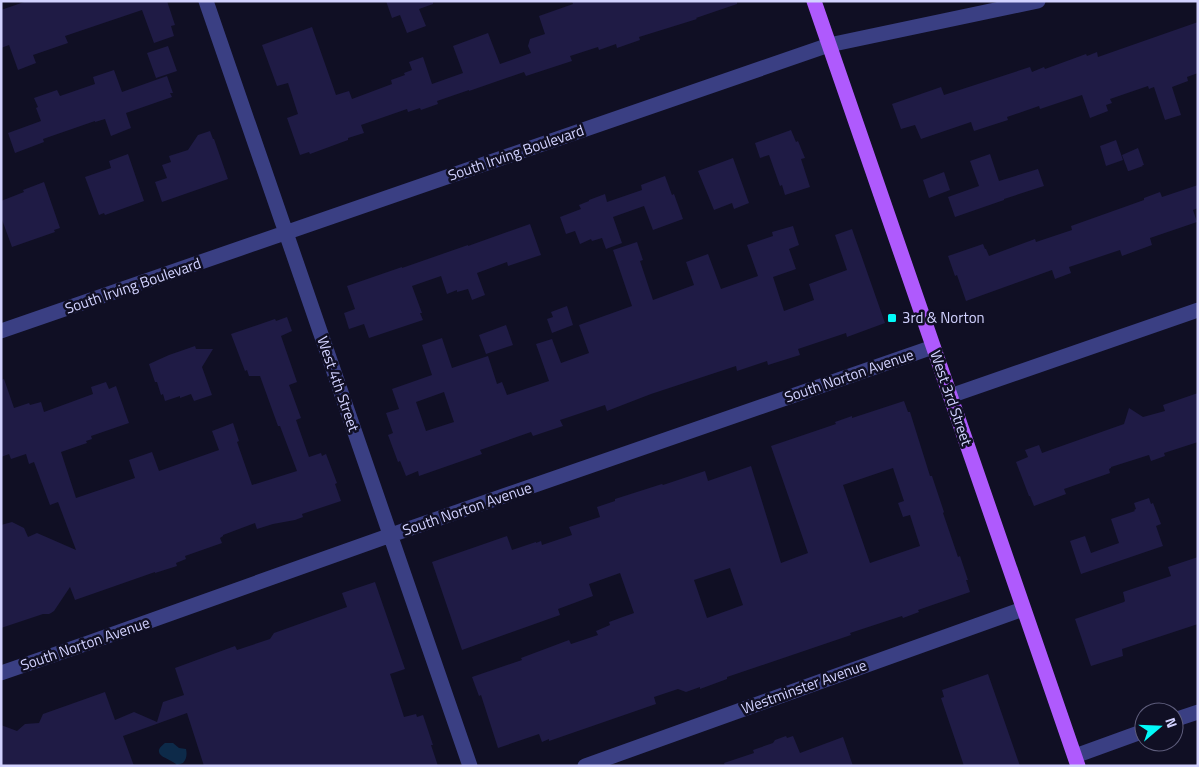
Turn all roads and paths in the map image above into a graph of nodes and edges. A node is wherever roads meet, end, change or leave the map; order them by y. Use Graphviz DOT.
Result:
graph roads {
  1 [pos="206,1"];
  2 [pos="814,1"];
  3 [pos="1038,1"];
  4 [pos="829,46"];
  5 [pos="286,233"];
  6 [pos="1198,310"];
  7 [pos="1,331"];
  8 [pos="933,347"];
  9 [pos="950,396"];
  10 [pos="391,535"];
  11 [pos="1023,609"];
  12 [pos="1,673"];
  13 [pos="1198,712"];
  14 [pos="1184,717"];
  15 [pos="1134,735"];
  16 [pos="1076,761"];
  17 [pos="470,766"];
  18 [pos="585,766"];
  1 -- 5 [label="street, West 4th Street"];
  2 -- 4 [label="main road, West 3rd Street"];
  3 -- 4 [label="street, South Irving Boulevard"];
  4 -- 5 [label="street, South Irving Boulevard"];
  4 -- 8 [label="main road, West 3rd Street"];
  5 -- 7 [label="street, South Irving Boulevard"];
  5 -- 10 [label="street, West 4th Street"];
  6 -- 9 [label="street"];
  8 -- 9 [label="main road, West 3rd Street"];
  8 -- 10 [label="street, South Norton Avenue"];
  9 -- 11 [label="main road, West 3rd Street"];
  10 -- 12 [label="street, South Norton Avenue"];
  10 -- 17 [label="street, West 4th Street"];
  11 -- 16 [label="main road, West 3rd Street"];
  11 -- 18 [label="street, Westminster Avenue"];
  13 -- 14 [label="street"];
  15 -- 16 [label="street"];
}
